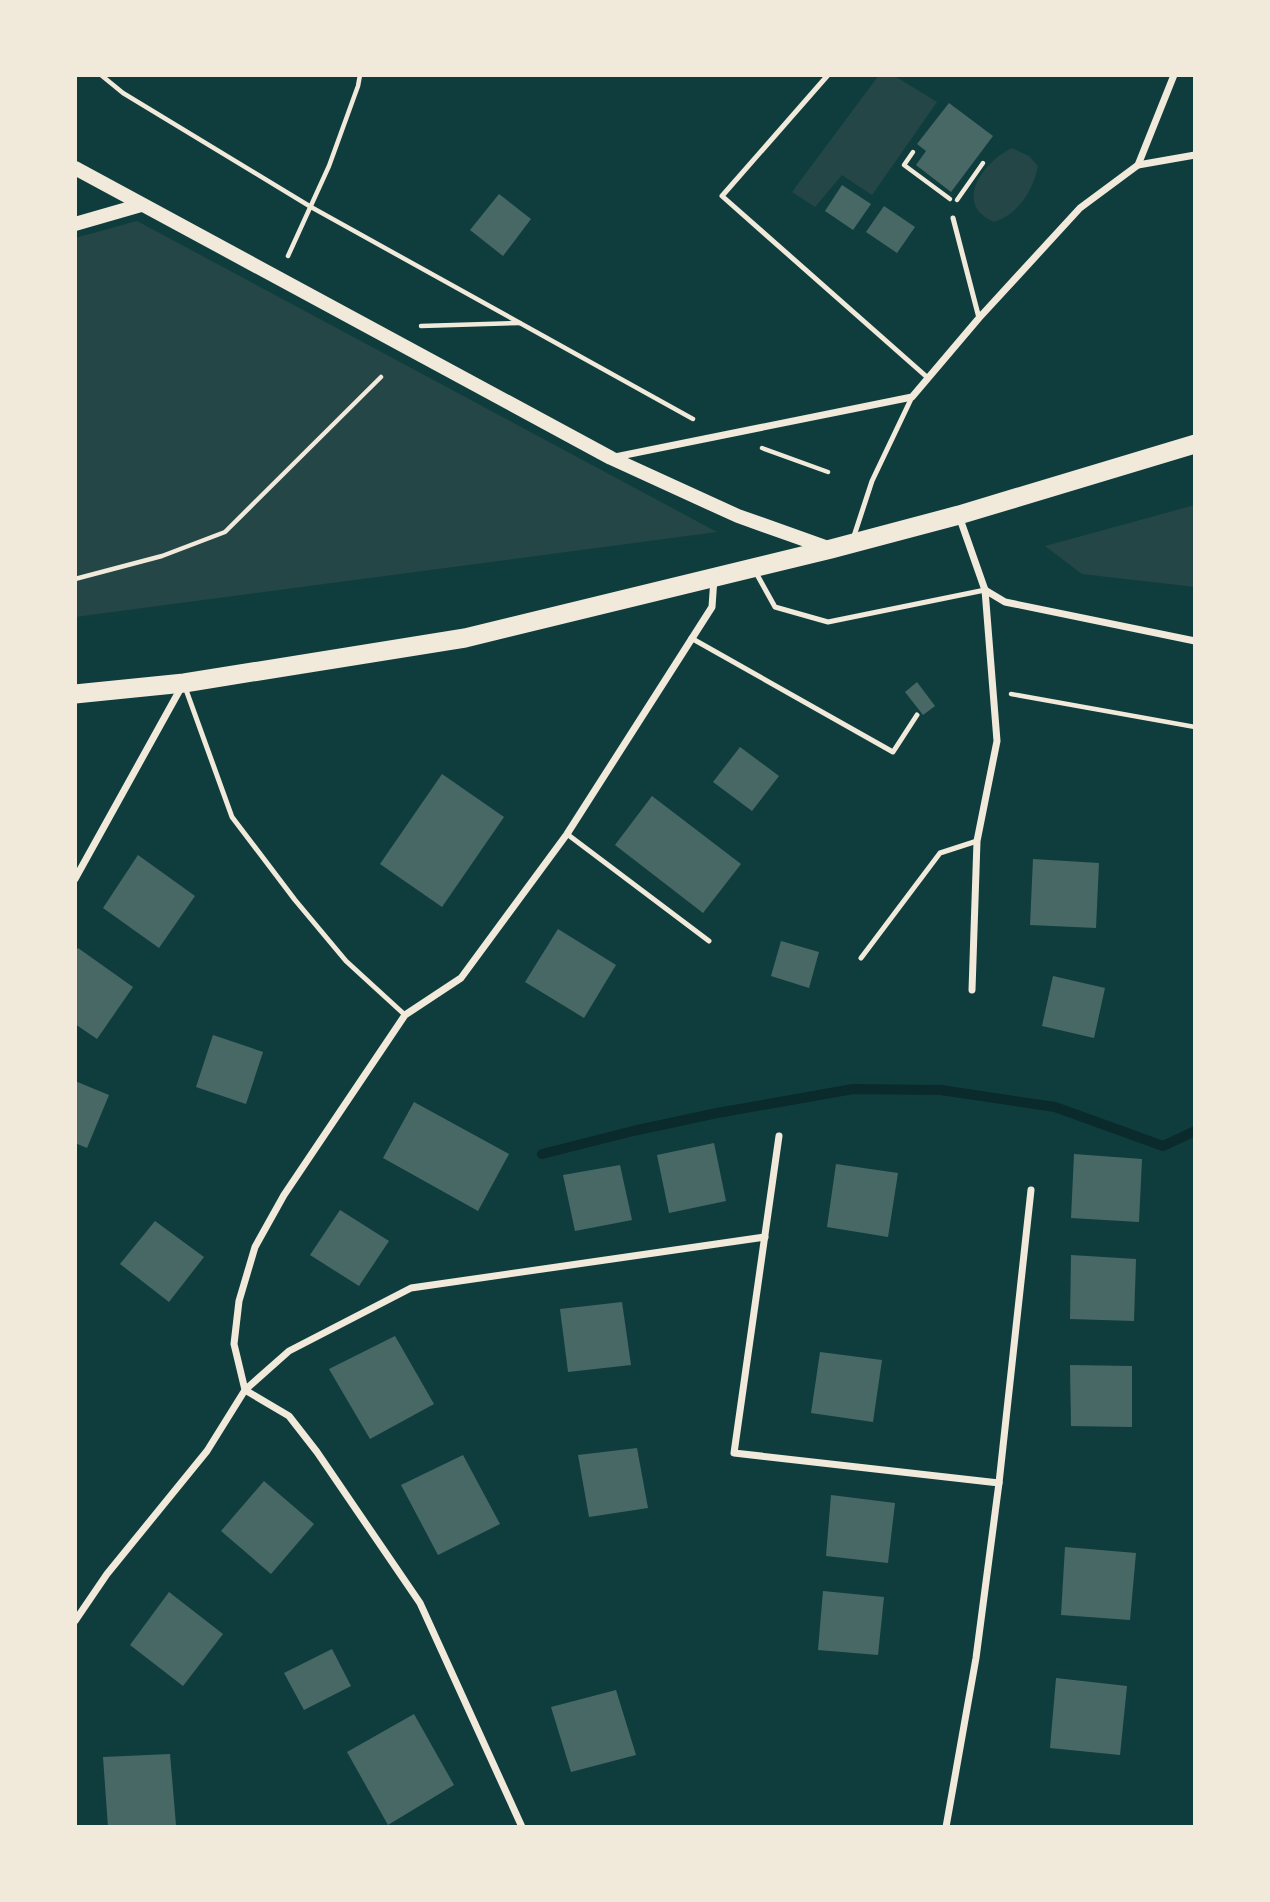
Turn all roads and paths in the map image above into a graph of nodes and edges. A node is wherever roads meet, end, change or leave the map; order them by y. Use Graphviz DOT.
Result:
graph roads {
  1 [pos="101,75"];
  2 [pos="360,75"];
  3 [pos="828,75"];
  4 [pos="1174,75"];
  5 [pos="913,152"];
  6 [pos="1195,155"];
  7 [pos="983,163"];
  8 [pos="1138,165"];
  9 [pos="75,169"];
  10 [pos="141,205"];
  11 [pos="311,208"];
  12 [pos="953,218"];
  13 [pos="75,224"];
  14 [pos="299,264"];
  15 [pos="979,318"];
  16 [pos="522,323"];
  17 [pos="410,326"];
  18 [pos="381,377"];
  19 [pos="929,378"];
  20 [pos="912,397"];
  21 [pos="722,434"];
  22 [pos="1195,444"];
  23 [pos="611,458"];
  24 [pos="828,472"];
  25 [pos="959,515"];
  26 [pos="852,543"];
  27 [pos="831,549"];
  28 [pos="753,568"];
  29 [pos="714,577"];
  30 [pos="75,579"];
  31 [pos="985,590"];
  32 [pos="691,638"];
  33 [pos="1195,641"];
  34 [pos="184,683"];
  35 [pos="993,690"];
  36 [pos="75,694"];
  37 [pos="917,715"];
  38 [pos="1195,727"];
  39 [pos="567,834"];
  40 [pos="977,841"];
  41 [pos="75,879"];
  42 [pos="709,941"];
  43 [pos="861,958"];
  44 [pos="972,990"];
  45 [pos="405,1015"];
  46 [pos="779,1136"];
  47 [pos="1031,1190"];
  48 [pos="765,1237"];
  49 [pos="245,1390"];
  50 [pos="999,1483"];
  51 [pos="75,1620"];
  52 [pos="522,1827"];
  53 [pos="946,1827"];
  1 -- 11 [label="path"];
  2 -- 11 [label="path"];
  3 -- 19 [label="lane"];
  4 -- 8 [label="street"];
  5 -- 7 [label="path"];
  6 -- 8 [label="street"];
  8 -- 15 [label="street"];
  9 -- 10 [label="main road"];
  10 -- 13 [label="main road"];
  10 -- 23 [label="main road"];
  11 -- 14 [label="path"];
  11 -- 16 [label="path"];
  12 -- 15 [label="lane"];
  15 -- 19 [label="street"];
  16 -- 17 [label="path"];
  16 -- 21 [label="path"];
  18 -- 30 [label="path"];
  19 -- 20 [label="street"];
  20 -- 21 [label="street"];
  20 -- 26 [label="lane"];
  21 -- 23 [label="street"];
  21 -- 24 [label="path"];
  22 -- 25 [label="highway"];
  23 -- 27 [label="main road"];
  25 -- 26 [label="highway"];
  25 -- 31 [label="street"];
  26 -- 27 [label="highway"];
  27 -- 28 [label="highway"];
  28 -- 29 [label="highway"];
  28 -- 31 [label="lane"];
  29 -- 32 [label="street"];
  29 -- 34 [label="highway"];
  31 -- 33 [label="street"];
  31 -- 35 [label="street"];
  32 -- 37 [label="lane"];
  32 -- 39 [label="street"];
  34 -- 36 [label="highway"];
  34 -- 41 [label="street"];
  34 -- 45 [label="lane"];
  35 -- 38 [label="path"];
  35 -- 40 [label="street"];
  39 -- 42 [label="lane"];
  39 -- 45 [label="street"];
  40 -- 43 [label="lane"];
  40 -- 44 [label="street"];
  45 -- 49 [label="street"];
  46 -- 48 [label="street"];
  47 -- 50 [label="street"];
  48 -- 49 [label="street"];
  48 -- 50 [label="street"];
  49 -- 51 [label="street"];
  49 -- 52 [label="street"];
  50 -- 53 [label="street"];
}
